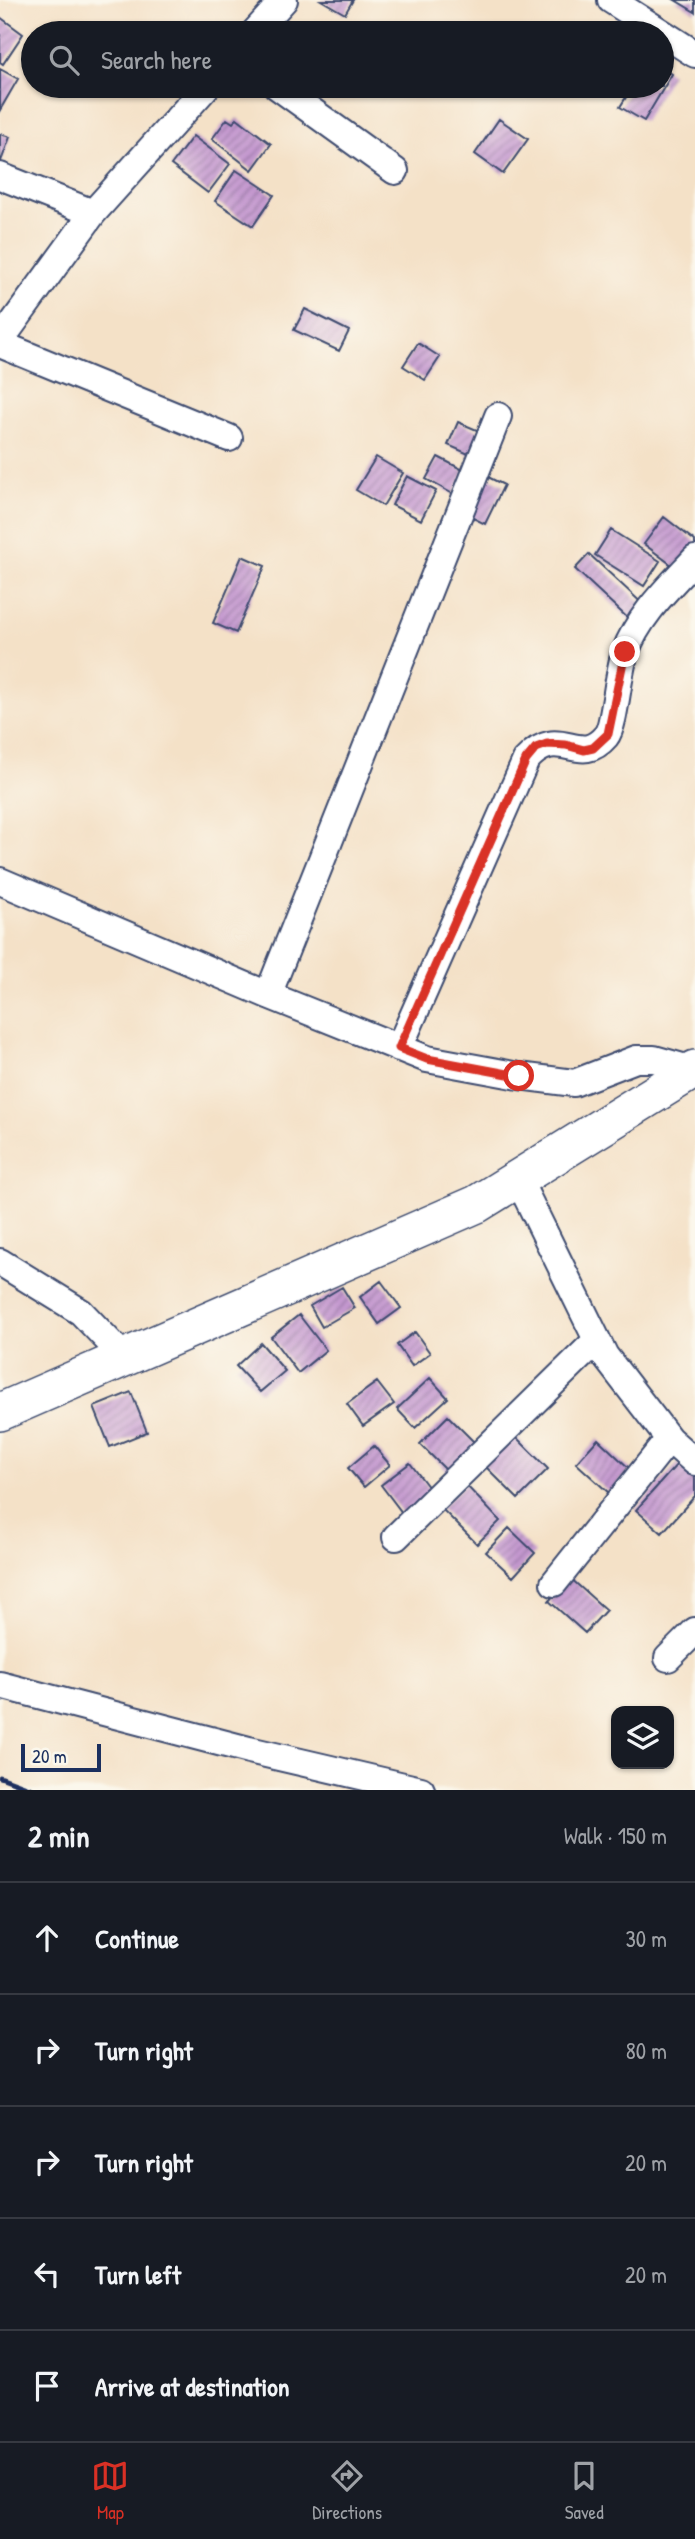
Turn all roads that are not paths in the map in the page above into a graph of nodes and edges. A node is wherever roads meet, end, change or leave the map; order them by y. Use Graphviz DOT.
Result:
graph roads {
  1 [pos="611,0"];
  2 [pos="277,2"];
  3 [pos="263,21"];
  4 [pos="647,21"];
  5 [pos="674,37"];
  6 [pos="693,48"];
  7 [pos="196,98"];
  8 [pos="294,98"];
  9 [pos="395,171"];
  10 [pos="0,176"];
  11 [pos="93,213"];
  12 [pos="0,343"];
  13 [pos="498,416"];
  14 [pos="229,438"];
  15 [pos="695,559"];
  16 [pos="0,881"];
  17 [pos="268,995"];
  18 [pos="399,1048"];
  19 [pos="694,1069"];
  20 [pos="518,1179"];
  21 [pos="0,1262"];
  22 [pos="597,1340"];
  23 [pos="125,1358"];
  24 [pos="0,1412"];
  25 [pos="669,1439"];
  26 [pos="695,1462"];
  27 [pos="396,1537"];
  28 [pos="554,1583"];
  29 [pos="695,1631"];
  30 [pos="668,1658"];
  31 [pos="0,1685"];
  32 [pos="421,1790"];
  1 -- 4 [label="street"];
  2 -- 3 [label="street"];
  5 -- 6 [label="street"];
  7 -- 11 [label="street"];
  8 -- 9 [label="street"];
  10 -- 11 [label="street"];
  11 -- 12 [label="street"];
  12 -- 14 [label="street"];
  13 -- 17 [label="street"];
  15 -- 18 [label="street"];
  16 -- 17 [label="street"];
  17 -- 18 [label="street"];
  18 -- 19 [label="street"];
  19 -- 20 [label="street"];
  20 -- 22 [label="street"];
  20 -- 23 [label="street"];
  21 -- 23 [label="street"];
  22 -- 25 [label="street"];
  22 -- 27 [label="street"];
  23 -- 24 [label="street"];
  25 -- 26 [label="street"];
  25 -- 28 [label="street"];
  29 -- 30 [label="street"];
  31 -- 32 [label="street"];
}
